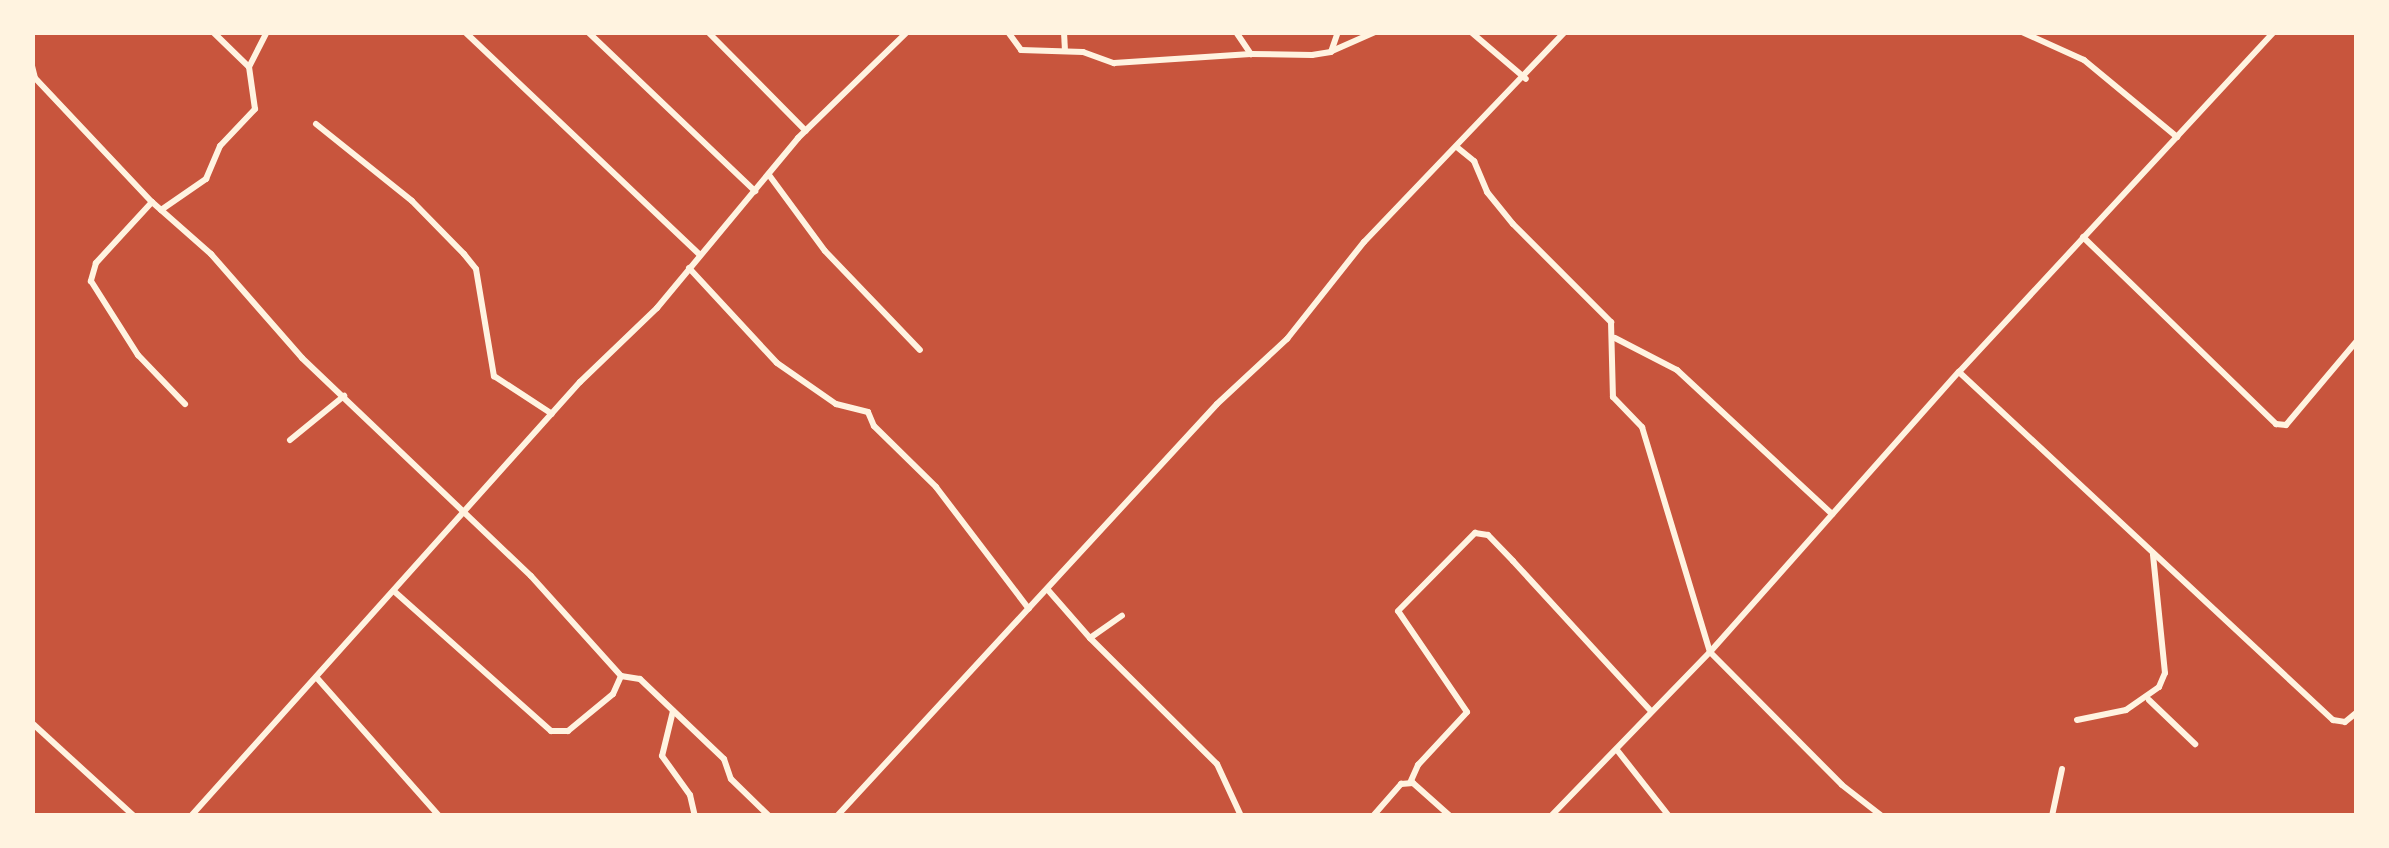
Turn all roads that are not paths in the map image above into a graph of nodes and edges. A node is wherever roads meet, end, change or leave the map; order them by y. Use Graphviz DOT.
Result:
graph roads {
  1 [pos="213,32"];
  2 [pos="267,32"];
  3 [pos="465,32"];
  4 [pos="588,32"];
  5 [pos="708,32"];
  6 [pos="907,32"];
  7 [pos="1008,32"];
  8 [pos="1064,32"];
  9 [pos="1236,32"];
  10 [pos="1338,32"];
  11 [pos="1375,32"];
  12 [pos="1471,32"];
  13 [pos="1565,32"];
  14 [pos="2022,32"];
  15 [pos="2274,32"];
  16 [pos="1064,50"];
  17 [pos="1330,52"];
  18 [pos="1251,54"];
  19 [pos="32,66"];
  20 [pos="249,67"];
  21 [pos="1526,78"];
  22 [pos="316,124"];
  23 [pos="806,131"];
  24 [pos="2177,137"];
  25 [pos="1458,148"];
  26 [pos="768,175"];
  27 [pos="755,190"];
  28 [pos="152,202"];
  29 [pos="161,210"];
  30 [pos="2084,238"];
  31 [pos="700,256"];
  32 [pos="689,268"];
  33 [pos="1615,338"];
  34 [pos="2356,342"];
  35 [pos="920,350"];
  36 [pos="1958,372"];
  37 [pos="344,396"];
  38 [pos="185,404"];
  39 [pos="552,414"];
  40 [pos="290,440"];
  41 [pos="1832,514"];
  42 [pos="463,516"];
  43 [pos="2152,554"];
  44 [pos="1048,590"];
  45 [pos="395,592"];
  46 [pos="1029,610"];
  47 [pos="1122,616"];
  48 [pos="1090,638"];
  49 [pos="1710,652"];
  50 [pos="621,676"];
  51 [pos="317,678"];
  52 [pos="2149,700"];
  53 [pos="673,710"];
  54 [pos="1650,710"];
  55 [pos="2356,712"];
  56 [pos="2077,720"];
  57 [pos="32,723"];
  58 [pos="2195,744"];
  59 [pos="1617,750"];
  60 [pos="2062,769"];
  61 [pos="1410,783"];
  62 [pos="1556,814"];
  63 [pos="134,816"];
  64 [pos="191,816"];
  65 [pos="440,816"];
  66 [pos="694,816"];
  67 [pos="769,816"];
  68 [pos="837,816"];
  69 [pos="1240,816"];
  70 [pos="1373,816"];
  71 [pos="1450,816"];
  72 [pos="1669,816"];
  73 [pos="1882,816"];
  74 [pos="2052,816"];
  1 -- 20 [label="street"];
  2 -- 20 [label="street"];
  3 -- 31 [label="street"];
  4 -- 27 [label="street"];
  5 -- 23 [label="street"];
  6 -- 23 [label="street"];
  7 -- 16 [label="street"];
  8 -- 16 [label="street"];
  9 -- 18 [label="street"];
  10 -- 17 [label="street"];
  11 -- 17 [label="street"];
  12 -- 21 [label="street"];
  13 -- 21 [label="street"];
  14 -- 24 [label="street"];
  15 -- 24 [label="street"];
  16 -- 18 [label="street"];
  17 -- 18 [label="street"];
  19 -- 28 [label="street"];
  20 -- 29 [label="street"];
  21 -- 25 [label="street"];
  22 -- 39 [label="street"];
  23 -- 26 [label="street"];
  24 -- 30 [label="street"];
  25 -- 33 [label="street"];
  25 -- 44 [label="street"];
  26 -- 27 [label="street"];
  26 -- 35 [label="street"];
  27 -- 31 [label="street"];
  28 -- 29 [label="street"];
  28 -- 38 [label="street"];
  29 -- 37 [label="street"];
  30 -- 34 [label="street"];
  30 -- 36 [label="street"];
  31 -- 32 [label="street"];
  32 -- 39 [label="street"];
  32 -- 46 [label="street"];
  33 -- 41 [label="street"];
  33 -- 49 [label="street"];
  36 -- 41 [label="street"];
  36 -- 43 [label="street"];
  37 -- 40 [label="street"];
  37 -- 42 [label="street"];
  39 -- 42 [label="street"];
  41 -- 49 [label="street"];
  42 -- 45 [label="street"];
  42 -- 50 [label="street"];
  43 -- 52 [label="street"];
  43 -- 55 [label="street"];
  44 -- 46 [label="street"];
  44 -- 48 [label="street"];
  45 -- 50 [label="street"];
  45 -- 51 [label="street"];
  46 -- 68 [label="street"];
  47 -- 48 [label="street"];
  48 -- 69 [label="street"];
  49 -- 54 [label="street"];
  49 -- 73 [label="street"];
  50 -- 53 [label="street"];
  51 -- 64 [label="street"];
  51 -- 65 [label="street"];
  52 -- 56 [label="street"];
  52 -- 58 [label="street"];
  53 -- 66 [label="street"];
  53 -- 67 [label="street"];
  54 -- 59 [label="street"];
  54 -- 61 [label="street"];
  57 -- 63 [label="street"];
  59 -- 62 [label="street"];
  59 -- 72 [label="street"];
  60 -- 74 [label="street"];
  61 -- 70 [label="street"];
  61 -- 71 [label="street"];
}
